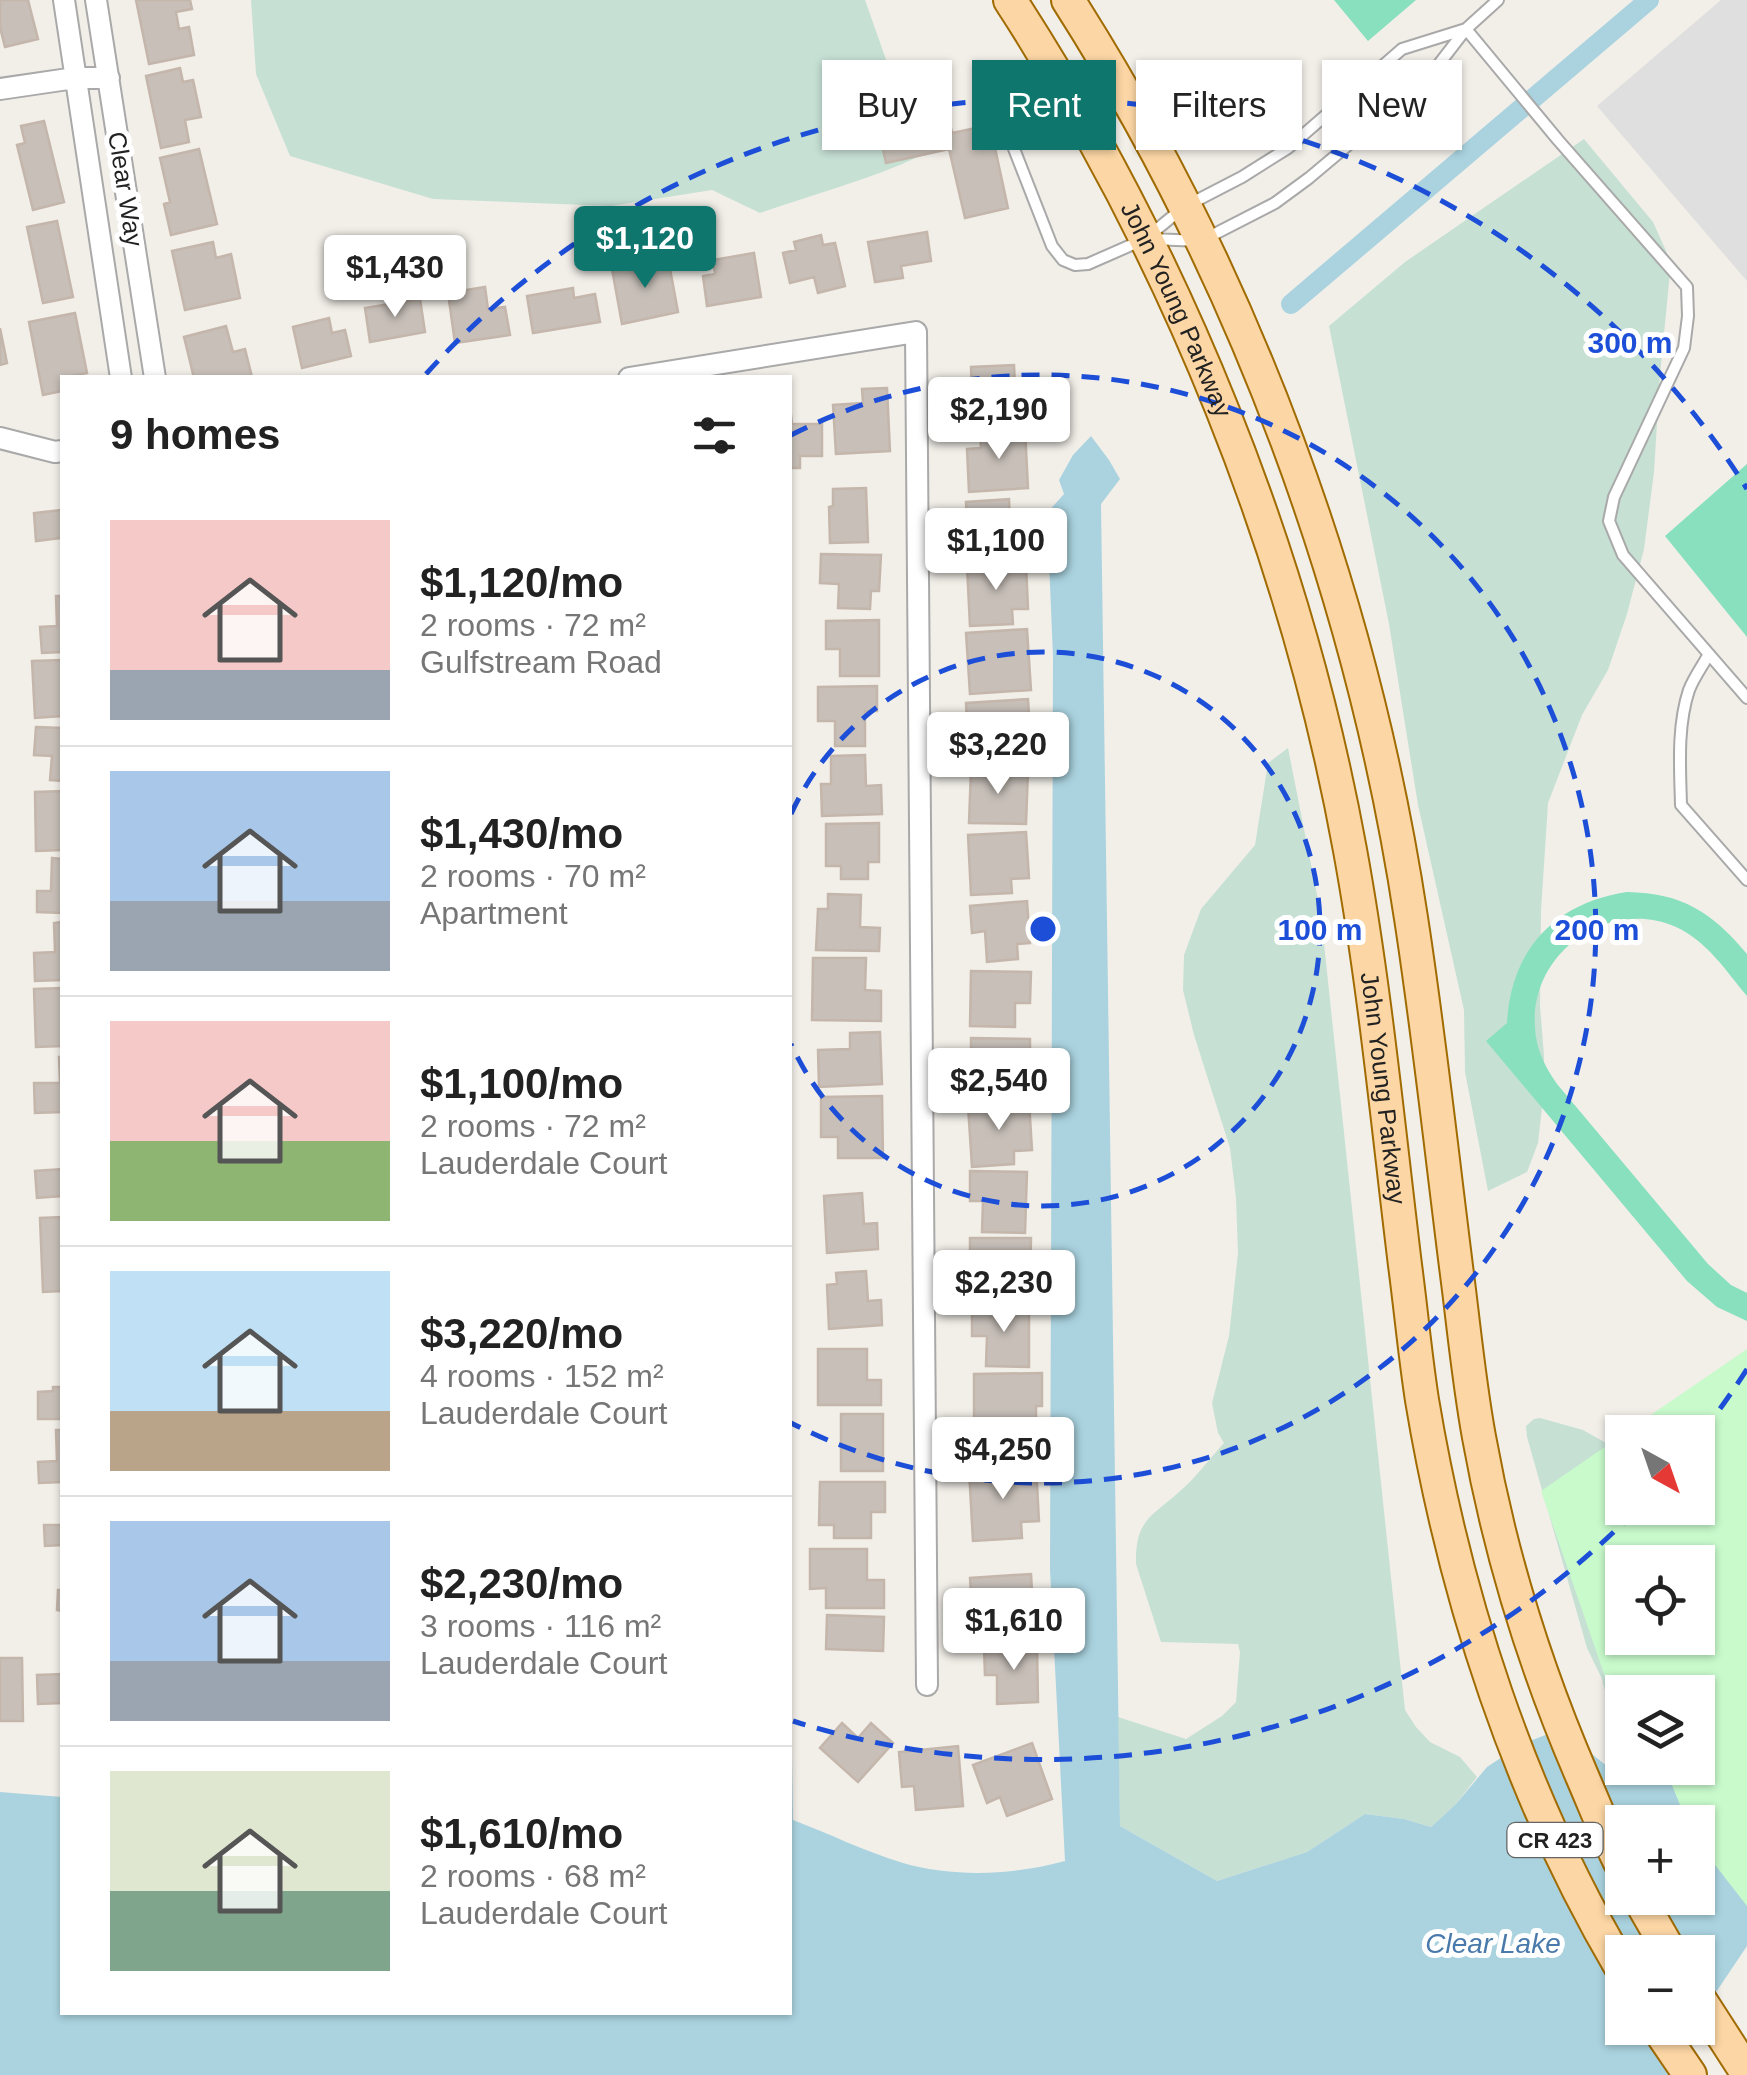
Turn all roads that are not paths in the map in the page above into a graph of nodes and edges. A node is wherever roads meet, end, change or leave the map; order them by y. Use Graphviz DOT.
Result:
graph roads {
  1 [pos="64,0"];
  2 [pos="96,0"];
  3 [pos="1010,0"];
  4 [pos="1068,0"];
  5 [pos="1498,0"];
  6 [pos="1466,29"];
  7 [pos="75,78"];
  8 [pos="108,78"];
  9 [pos="0,89"];
  10 [pos="1015,150"];
  11 [pos="1184,207"];
  12 [pos="1145,239"];
  13 [pos="1200,241"];
  14 [pos="121,375"];
  15 [pos="155,375"];
  16 [pos="648,375"];
  17 [pos="0,438"];
  18 [pos="60,451"];
  19 [pos="1709,654"];
  20 [pos="1747,698"];
  21 [pos="1747,880"];
  22 [pos="927,1685"];
  23 [pos="1605,1826"];
  24 [pos="1605,1938"];
  25 [pos="1715,2023"];
  26 [pos="1670,2045"];
  27 [pos="1747,2073"];
  28 [pos="1690,2075"];
  1 -- 7 [label="street, Clear Way"];
  2 -- 8 [label="street, Clear Way"];
  3 -- 12 [label="main road, John Young Parkway / CR 423"];
  4 -- 11 [label="main road, John Young Parkway / CR 423"];
  5 -- 6 [label="lane"];
  6 -- 11 [label="lane"];
  6 -- 13 [label="lane"];
  6 -- 19 [label="lane"];
  7 -- 8 [label="street"];
  7 -- 9 [label="street"];
  7 -- 14 [label="street, Clear Way"];
  8 -- 15 [label="street, Clear Way"];
  10 -- 12 [label="lane"];
  11 -- 12 [label="lane"];
  11 -- 13 [label="main road, John Young Parkway / CR 423"];
  12 -- 13 [label="lane"];
  12 -- 24 [label="main road, John Young Parkway / CR 423"];
  13 -- 23 [label="main road, John Young Parkway / CR 423"];
  16 -- 22 [label="street"];
  17 -- 18 [label="street"];
  19 -- 20 [label="lane"];
  19 -- 21 [label="lane"];
  25 -- 27 [label="main road"];
  26 -- 28 [label="main road"];
}
